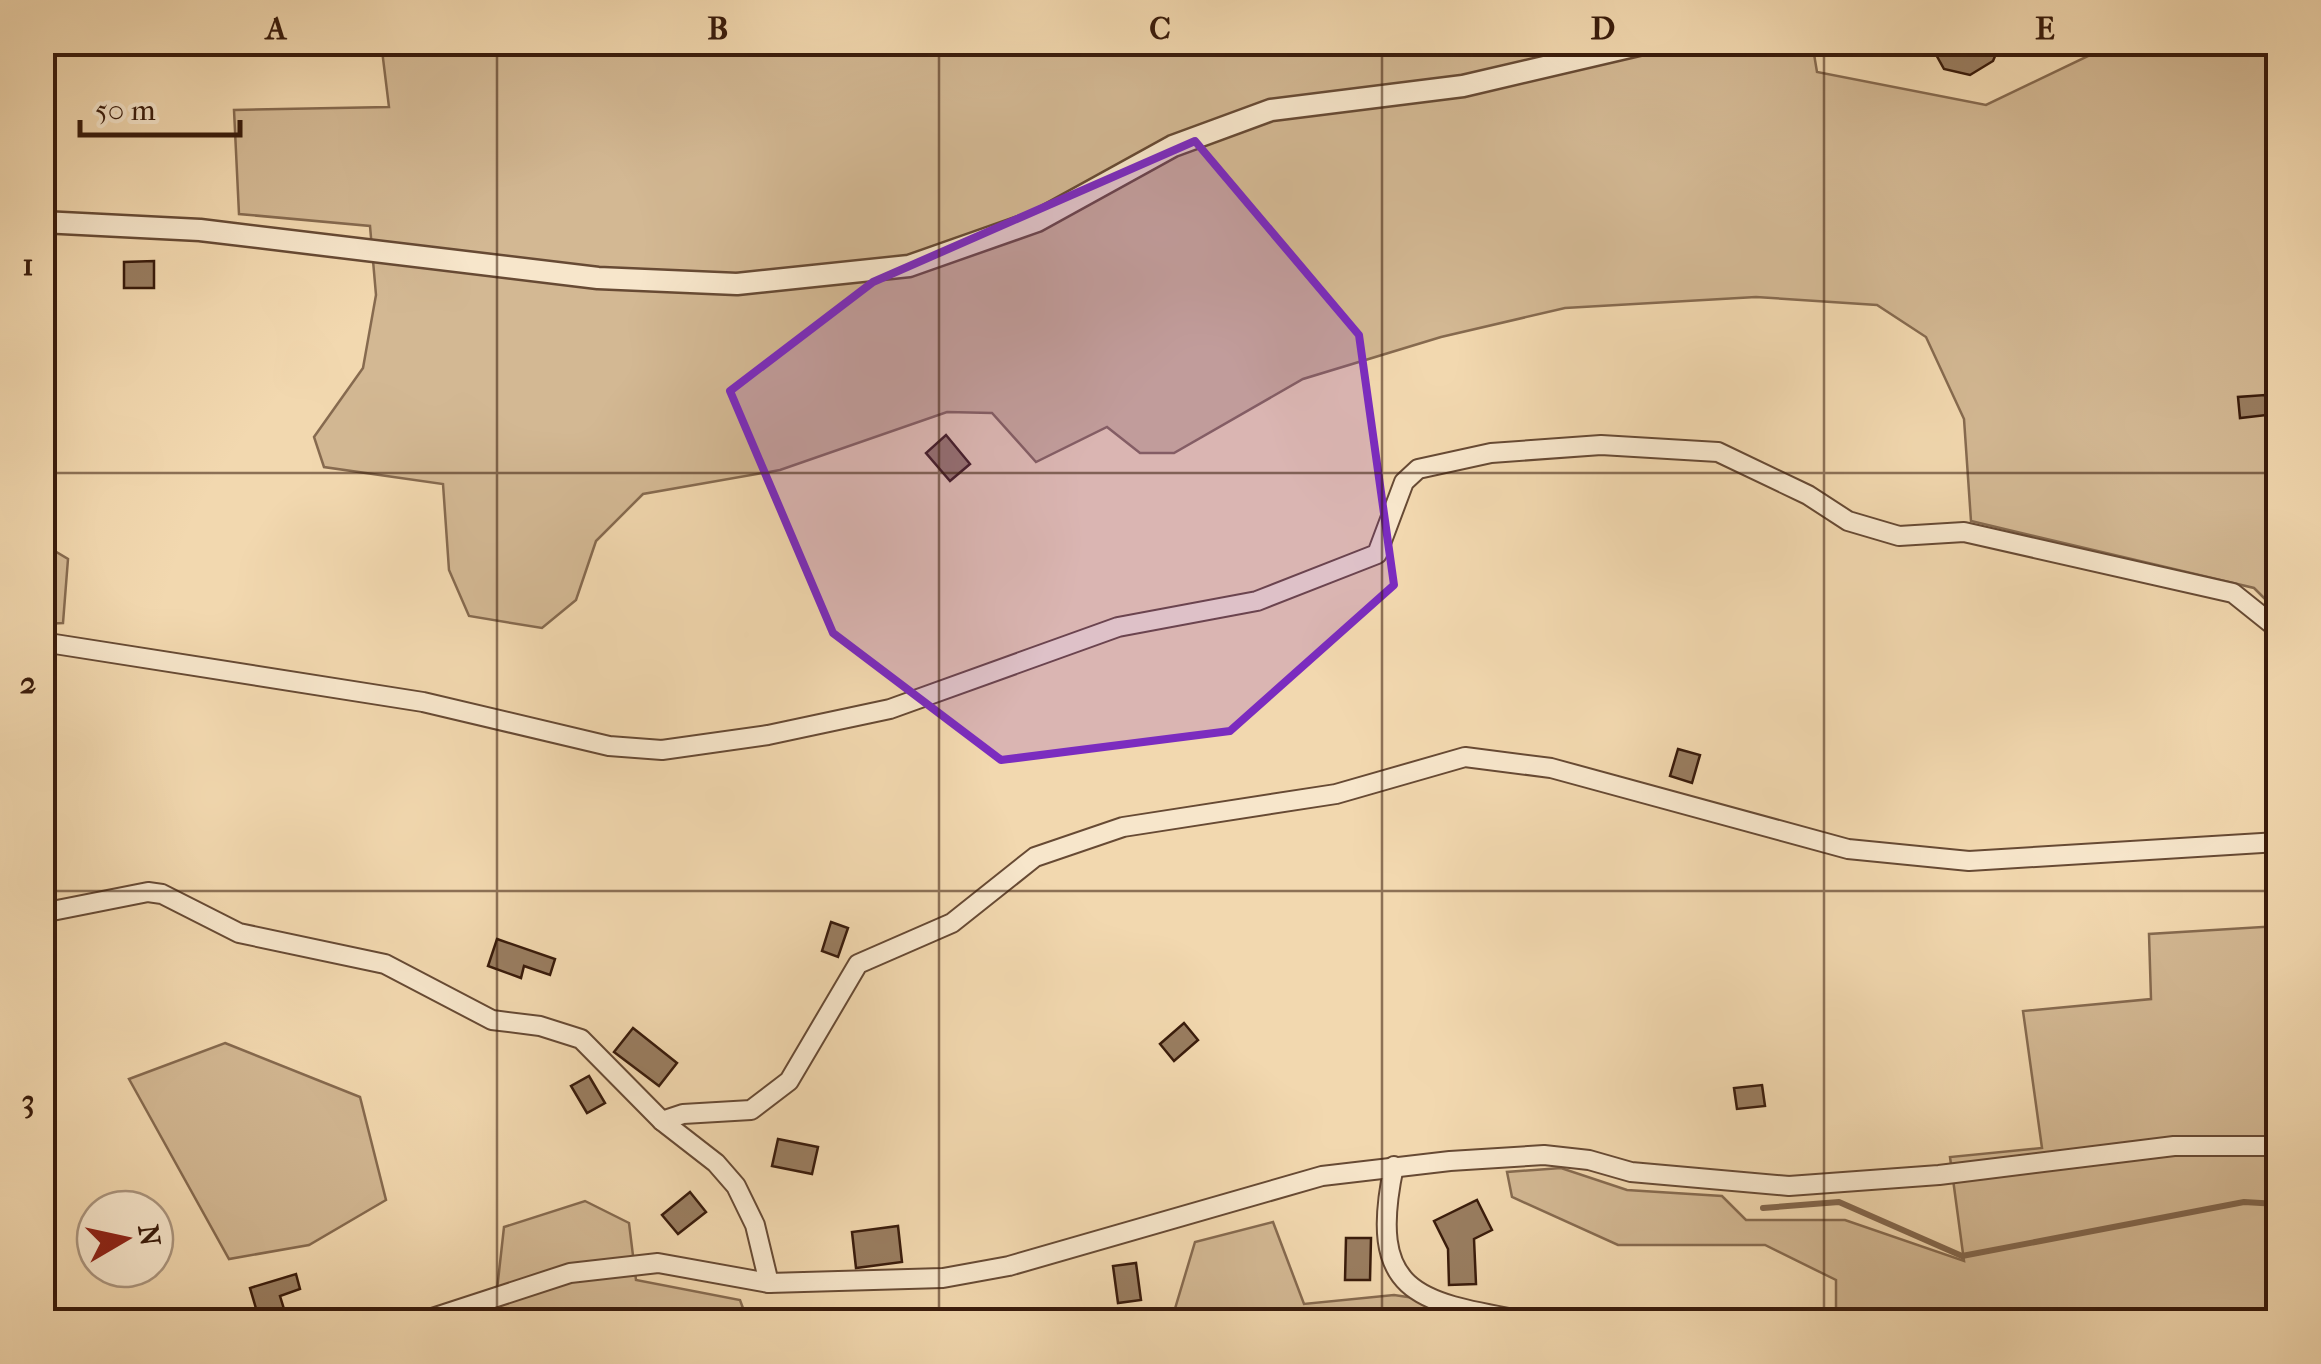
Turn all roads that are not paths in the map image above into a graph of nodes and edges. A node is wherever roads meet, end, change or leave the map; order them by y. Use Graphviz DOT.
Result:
graph roads {
  1 [pos="1651,42"];
  2 [pos="42,222"];
  3 [pos="2278,629"];
  4 [pos="42,642"];
  5 [pos="2278,842"];
  6 [pos="42,913"];
  7 [pos="662,1121"];
  8 [pos="2278,1146"];
  9 [pos="1394,1166"];
  10 [pos="769,1283"];
  11 [pos="420,1322"];
  12 [pos="1530,1322"];
  1 -- 2 [label="street"];
  3 -- 4 [label="street"];
  5 -- 7 [label="street"];
  6 -- 7 [label="street"];
  7 -- 10 [label="street"];
  8 -- 9 [label="street"];
  9 -- 10 [label="street"];
  9 -- 12 [label="street"];
  10 -- 11 [label="street"];
}
